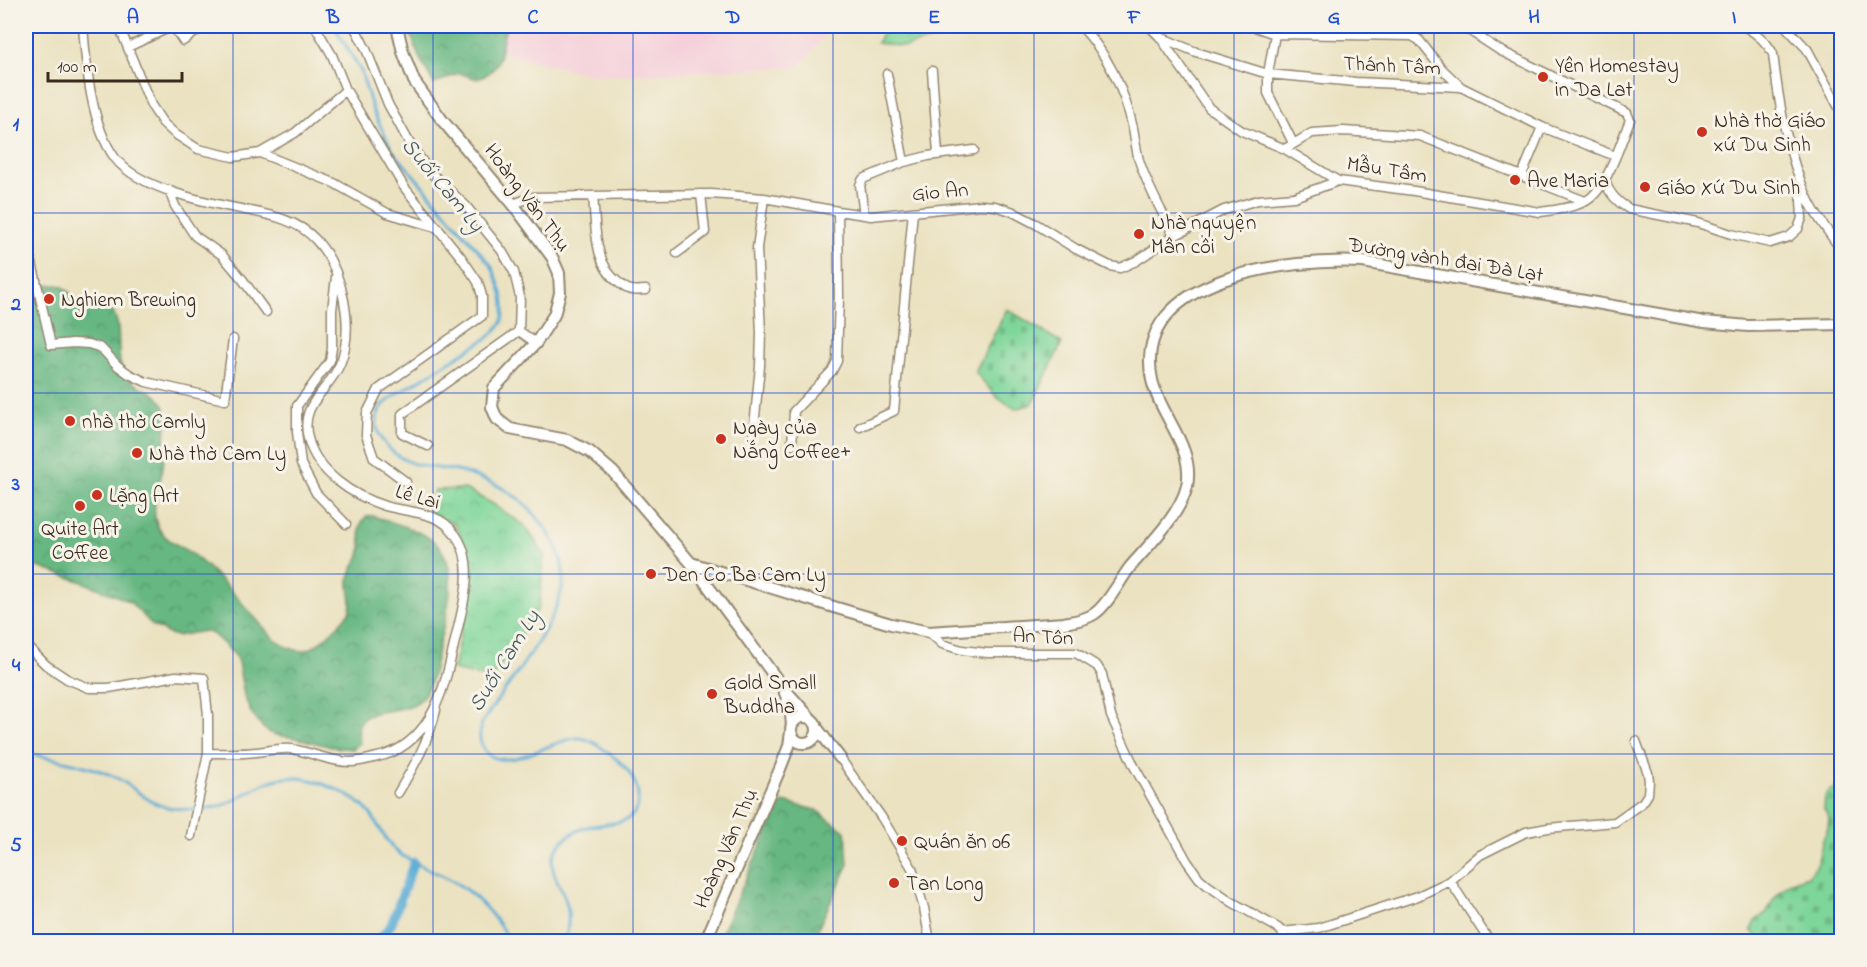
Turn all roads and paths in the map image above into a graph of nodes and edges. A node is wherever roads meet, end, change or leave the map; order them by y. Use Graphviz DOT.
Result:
graph roads {
  1 [pos="83,26"];
  2 [pos="119,26"];
  3 [pos="204,26"];
  4 [pos="315,26"];
  5 [pos="354,26"];
  6 [pos="397,26"];
  7 [pos="1081,26"];
  8 [pos="1149,26"];
  9 [pos="1252,26"];
  10 [pos="1434,26"];
  11 [pos="1457,26"];
  12 [pos="1744,26"];
  13 [pos="1785,26"];
  14 [pos="1275,34"];
  15 [pos="1401,35"];
  16 [pos="1160,37"];
  17 [pos="128,47"];
  18 [pos="932,70"];
  19 [pos="887,74"];
  20 [pos="1268,74"];
  21 [pos="1461,87"];
  22 [pos="346,90"];
  23 [pos="1842,113"];
  24 [pos="1542,127"];
  25 [pos="1293,143"];
  26 [pos="1285,149"];
  27 [pos="974,150"];
  28 [pos="260,153"];
  29 [pos="938,154"];
  30 [pos="1615,156"];
  31 [pos="904,162"];
  32 [pos="1522,175"];
  33 [pos="1605,180"];
  34 [pos="1338,181"];
  35 [pos="1800,181"];
  36 [pos="169,190"];
  37 [pos="701,194"];
  38 [pos="593,196"];
  39 [pos="764,198"];
  40 [pos="1586,201"];
  41 [pos="513,204"];
  42 [pos="838,212"];
  43 [pos="913,212"];
  44 [pos="864,215"];
  45 [pos="438,228"];
  46 [pos="1174,236"];
  47 [pos="26,237"];
  48 [pos="1842,251"];
  49 [pos="677,253"];
  50 [pos="336,274"];
  51 [pos="646,290"];
  52 [pos="266,312"];
  53 [pos="1842,324"];
  54 [pos="519,331"];
  55 [pos="233,339"];
  56 [pos="536,343"];
  57 [pos="860,427"];
  58 [pos="753,437"];
  59 [pos="792,445"];
  60 [pos="428,446"];
  61 [pos="406,482"];
  62 [pos="346,524"];
  63 [pos="691,563"];
  64 [pos="929,632"];
  65 [pos="26,645"];
  66 [pos="781,685"];
  67 [pos="438,704"];
  68 [pos="815,724"];
  69 [pos="792,728"];
  70 [pos="1636,741"];
  71 [pos="806,743"];
  72 [pos="208,753"];
  73 [pos="840,758"];
  74 [pos="780,769"];
  75 [pos="398,793"];
  76 [pos="191,836"];
  77 [pos="1450,880"];
  78 [pos="1282,932"];
  79 [pos="705,942"];
  80 [pos="930,942"];
  81 [pos="1285,942"];
  82 [pos="1490,942"];
  1 -- 36 [label="street, Lê Lai"];
  2 -- 17 [label="street"];
  3 -- 17 [label="street"];
  4 -- 22 [label="street"];
  5 -- 54 [label="street"];
  6 -- 41 [label="main road, Hoàng Văn Thụ"];
  7 -- 46 [label="street"];
  8 -- 16 [label="street, Mẫu Tâm"];
  9 -- 14 [label="street"];
  10 -- 15 [label="street"];
  11 -- 30 [label="street"];
  12 -- 35 [label="street"];
  13 -- 23 [label="street"];
  14 -- 15 [label="street"];
  14 -- 20 [label="street"];
  15 -- 21 [label="street"];
  16 -- 20 [label="street, Thánh Tâm"];
  16 -- 26 [label="street, Mẫu Tâm"];
  17 -- 28 [label="street"];
  18 -- 29 [label="street"];
  19 -- 31 [label="street"];
  20 -- 21 [label="street, Thánh Tâm"];
  20 -- 25 [label="street"];
  21 -- 24 [label="street, Thánh Tâm"];
  22 -- 28 [label="street"];
  22 -- 45 [label="street"];
  24 -- 30 [label="street, Thánh Tâm"];
  24 -- 32 [label="street"];
  25 -- 26 [label="street"];
  25 -- 32 [label="street"];
  26 -- 34 [label="street, Mẫu Tâm"];
  27 -- 29 [label="street"];
  28 -- 45 [label="street"];
  29 -- 31 [label="street"];
  30 -- 33 [label="street"];
  31 -- 44 [label="street"];
  32 -- 40 [label="street"];
  33 -- 35 [label="street"];
  33 -- 40 [label="street"];
  34 -- 40 [label="street, Mẫu Tâm"];
  34 -- 46 [label="street, Gio An"];
  35 -- 48 [label="street"];
  36 -- 50 [label="street, Lê Lai"];
  36 -- 52 [label="street"];
  37 -- 38 [label="street, Gio An"];
  37 -- 39 [label="street, Gio An"];
  37 -- 49 [label="street"];
  38 -- 41 [label="street, Gio An"];
  38 -- 51 [label="street"];
  39 -- 42 [label="street, Gio An"];
  39 -- 58 [label="street"];
  41 -- 56 [label="main road, Hoàng Văn Thụ"];
  42 -- 44 [label="street, Gio An"];
  42 -- 59 [label="street"];
  43 -- 44 [label="street, Gio An"];
  43 -- 46 [label="street, Gio An"];
  43 -- 57 [label="street"];
  45 -- 61 [label="street"];
  47 -- 55 [label="street"];
  50 -- 62 [label="street"];
  50 -- 67 [label="street, Lê Lai"];
  53 -- 64 [label="main road, Đường vành đai Đà Lạt"];
  54 -- 56 [label="street"];
  54 -- 60 [label="street"];
  56 -- 63 [label="main road, Hoàng Văn Thụ"];
  63 -- 64 [label="main road, An Tôn"];
  63 -- 66 [label="main road, Hoàng Văn Thụ"];
  64 -- 78 [label="street, An Tôn"];
  65 -- 72 [label="street"];
  66 -- 68 [label="main road, Hoàng Văn Thụ"];
  66 -- 69 [label="main road, Hoàng Văn Thụ"];
  67 -- 72 [label="street, Lê Lai"];
  67 -- 75 [label="street"];
  68 -- 69 [label="main road"];
  68 -- 71 [label="main road"];
  68 -- 73 [label="main road, Hoàng Văn Thụ"];
  69 -- 71 [label="main road"];
  69 -- 74 [label="main road, Hoàng Văn Thụ"];
  70 -- 77 [label="street"];
  71 -- 73 [label="main road"];
  71 -- 74 [label="main road, Hoàng Văn Thụ"];
  72 -- 76 [label="street"];
  73 -- 80 [label="street"];
  74 -- 79 [label="main road, Hoàng Văn Thụ"];
  77 -- 78 [label="street"];
  77 -- 82 [label="street"];
  78 -- 81 [label="street"];
}
